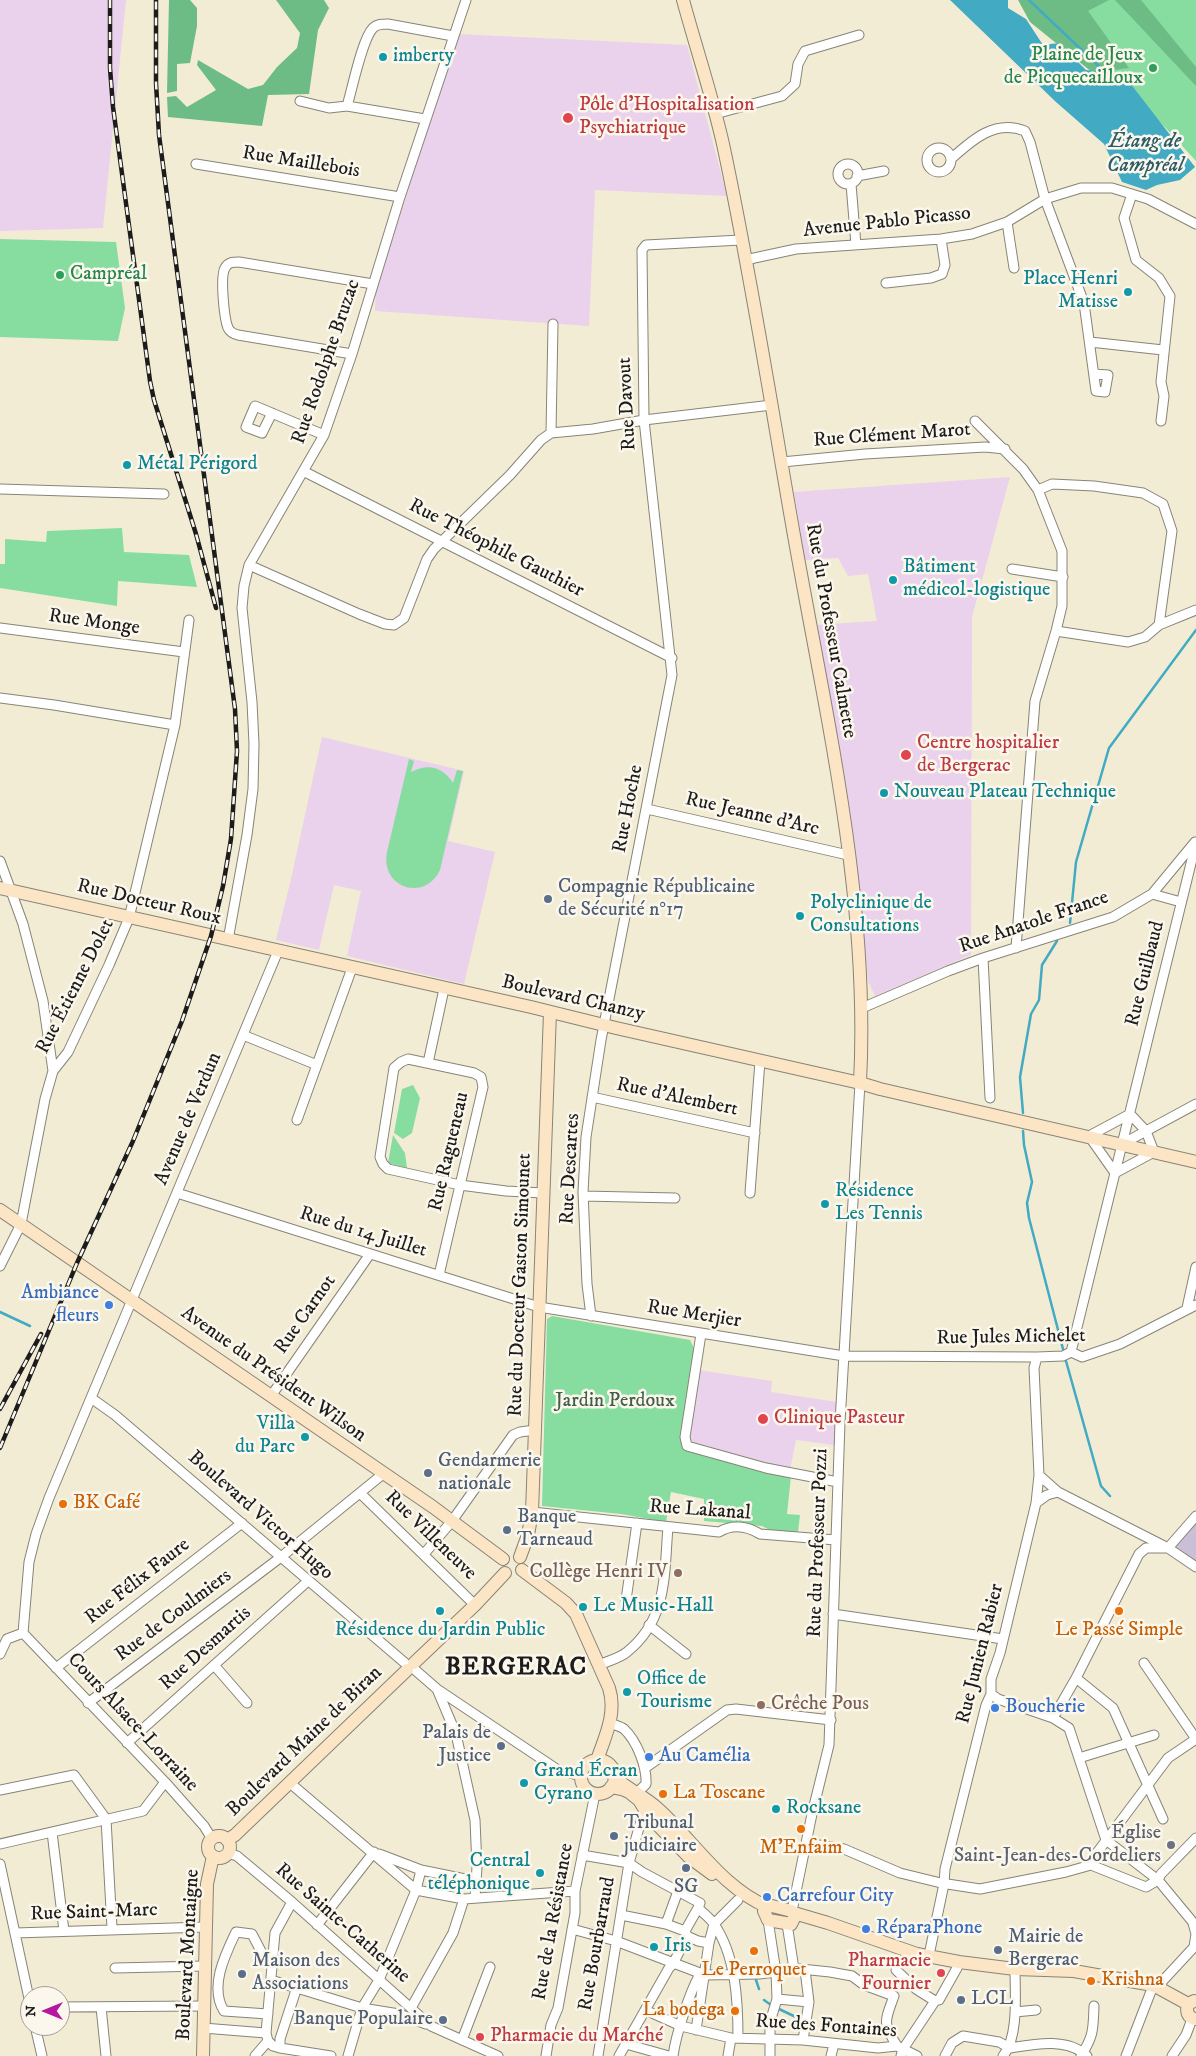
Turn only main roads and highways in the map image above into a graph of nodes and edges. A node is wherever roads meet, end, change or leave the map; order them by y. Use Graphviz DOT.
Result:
graph roads {
  1 [pos="683,0"];
  2 [pos="6,889"];
  3 [pos="278,951"];
  4 [pos="550,1012"];
  5 [pos="860,1083"];
  6 [pos="1196,1162"];
  7 [pos="0,1210"];
  8 [pos="520,1557"];
  9 [pos="503,1559"];
  10 [pos="522,1570"];
  11 [pos="505,1573"];
  12 [pos="602,1762"];
  13 [pos="613,1782"];
  14 [pos="228,1846"];
  15 [pos="213,1856"];
  16 [pos="767,1913"];
  17 [pos="1192,2002"];
  18 [pos="1194,2019"];
  19 [pos="203,2056"];
  1 -- 5 [label="main road, Rue du Professeur Calmette"];
  2 -- 3 [label="main road, Rue Docteur Roux"];
  3 -- 4 [label="main road, Boulevard Chanzy"];
  4 -- 5 [label="main road, Boulevard Chanzy"];
  4 -- 8 [label="main road, Rue du Docteur Gaston Simounet"];
  5 -- 6 [label="main road, Boulevard Chanzy"];
  7 -- 9 [label="main road, Avenue du Président Wilson"];
  8 -- 9 [label="main road"];
  8 -- 10 [label="main road"];
  9 -- 11 [label="main road"];
  10 -- 11 [label="main road"];
  10 -- 12 [label="main road"];
  11 -- 14 [label="main road, Boulevard Maine de Biran"];
  12 -- 13 [label="main road"];
  12 -- 13 [label="main road"];
  13 -- 16 [label="main road"];
  13 -- 16 [label="main road"];
  14 -- 15 [label="main road"];
  14 -- 15 [label="main road"];
  15 -- 19 [label="main road, Boulevard Montaigne"];
  16 -- 17 [label="main road"];
  17 -- 18 [label="main road"];
}
